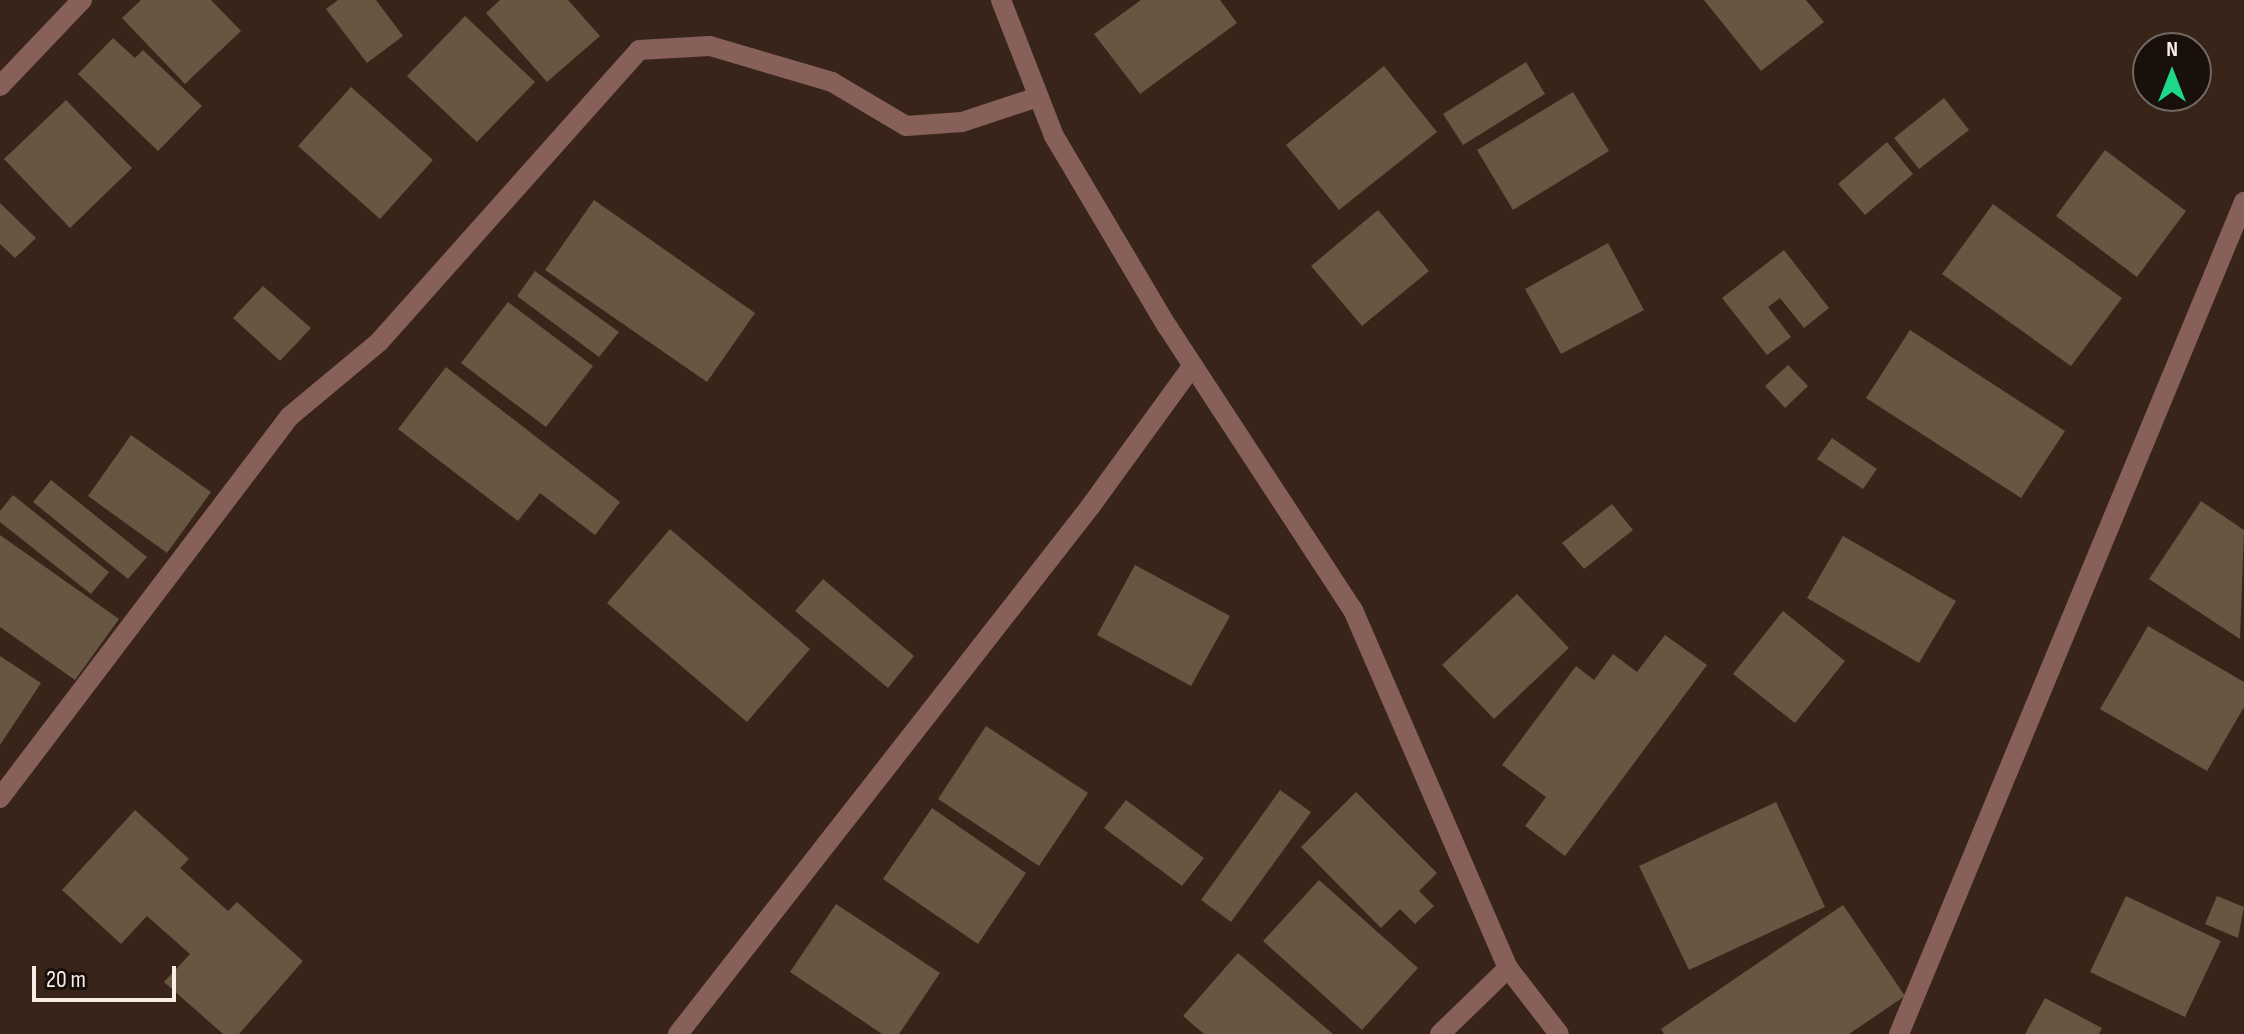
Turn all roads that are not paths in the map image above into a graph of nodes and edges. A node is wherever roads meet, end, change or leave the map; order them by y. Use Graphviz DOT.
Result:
graph roads {
  1 [pos="82,0"];
  2 [pos="1001,0"];
  3 [pos="0,86"];
  4 [pos="1038,97"];
  5 [pos="2244,202"];
  6 [pos="1193,365"];
  7 [pos="0,798"];
  8 [pos="1508,968"];
  9 [pos="678,1034"];
  10 [pos="1440,1034"];
  11 [pos="1559,1034"];
  12 [pos="1899,1034"];
  1 -- 3 [label="street"];
  2 -- 4 [label="street"];
  4 -- 6 [label="street"];
  4 -- 7 [label="street"];
  5 -- 12 [label="street"];
  6 -- 8 [label="street"];
  6 -- 9 [label="street"];
  8 -- 10 [label="street"];
  8 -- 11 [label="street"];
}
